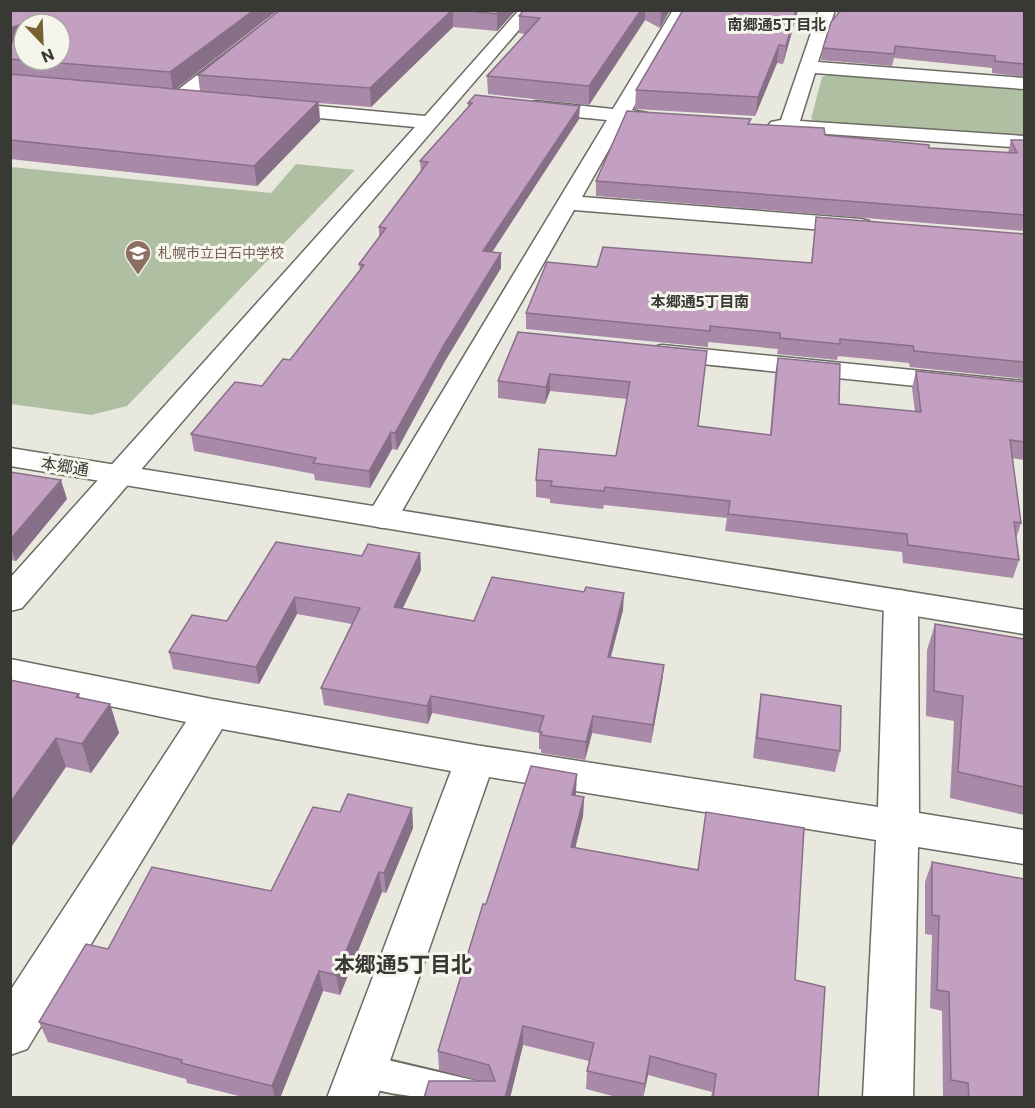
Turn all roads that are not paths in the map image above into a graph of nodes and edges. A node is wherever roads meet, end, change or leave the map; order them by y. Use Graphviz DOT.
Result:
graph roads {
  1 [pos="293,10"];
  2 [pos="528,10"];
  3 [pos="681,10"];
  4 [pos="827,10"];
  5 [pos="808,67"];
  6 [pos="1024,84"];
  7 [pos="154,97"];
  8 [pos="453,98"];
  9 [pos="178,99"];
  10 [pos="477,100"];
  11 [pos="201,101"];
  12 [pos="512,104"];
  13 [pos="258,106"];
  14 [pos="620,116"];
  15 [pos="664,119"];
  16 [pos="429,122"];
  17 [pos="754,125"];
  18 [pos="788,127"];
  19 [pos="1024,142"];
  20 [pos="568,203"];
  21 [pos="884,228"];
  22 [pos="632,350"];
  23 [pos="1024,389"];
  24 [pos="10,457"];
  25 [pos="120,474"];
  26 [pos="382,518"];
  27 [pos="10,600"];
  28 [pos="901,602"];
  29 [pos="1024,622"];
  30 [pos="10,672"];
  31 [pos="212,713"];
  32 [pos="475,760"];
  33 [pos="898,825"];
  34 [pos="1024,847"];
  35 [pos="10,1033"];
  36 [pos="357,1084"];
  37 [pos="477,1098"];
  38 [pos="888,1098"];
  1 -- 9 [label="street"];
  2 -- 8 [label="street"];
  3 -- 14 [label="street"];
  4 -- 5 [label="street"];
  5 -- 6 [label="street"];
  5 -- 18 [label="street"];
  7 -- 9 [label="street"];
  8 -- 10 [label="street"];
  8 -- 16 [label="street"];
  9 -- 11 [label="street"];
  12 -- 14 [label="street"];
  13 -- 16 [label="street"];
  14 -- 15 [label="street"];
  14 -- 20 [label="street"];
  16 -- 25 [label="street"];
  17 -- 18 [label="street"];
  18 -- 19 [label="street"];
  20 -- 21 [label="street"];
  20 -- 26 [label="street"];
  22 -- 23 [label="street"];
  24 -- 25 [label="street, 本郷通"];
  25 -- 26 [label="street, 本郷通"];
  25 -- 27 [label="street"];
  26 -- 28 [label="street, 本郷通"];
  28 -- 29 [label="street, 本郷通"];
  28 -- 33 [label="street"];
  30 -- 31 [label="street"];
  31 -- 32 [label="street"];
  31 -- 35 [label="street"];
  32 -- 33 [label="street"];
  32 -- 36 [label="street"];
  33 -- 34 [label="street"];
  33 -- 38 [label="street"];
  36 -- 37 [label="lane"];
}
